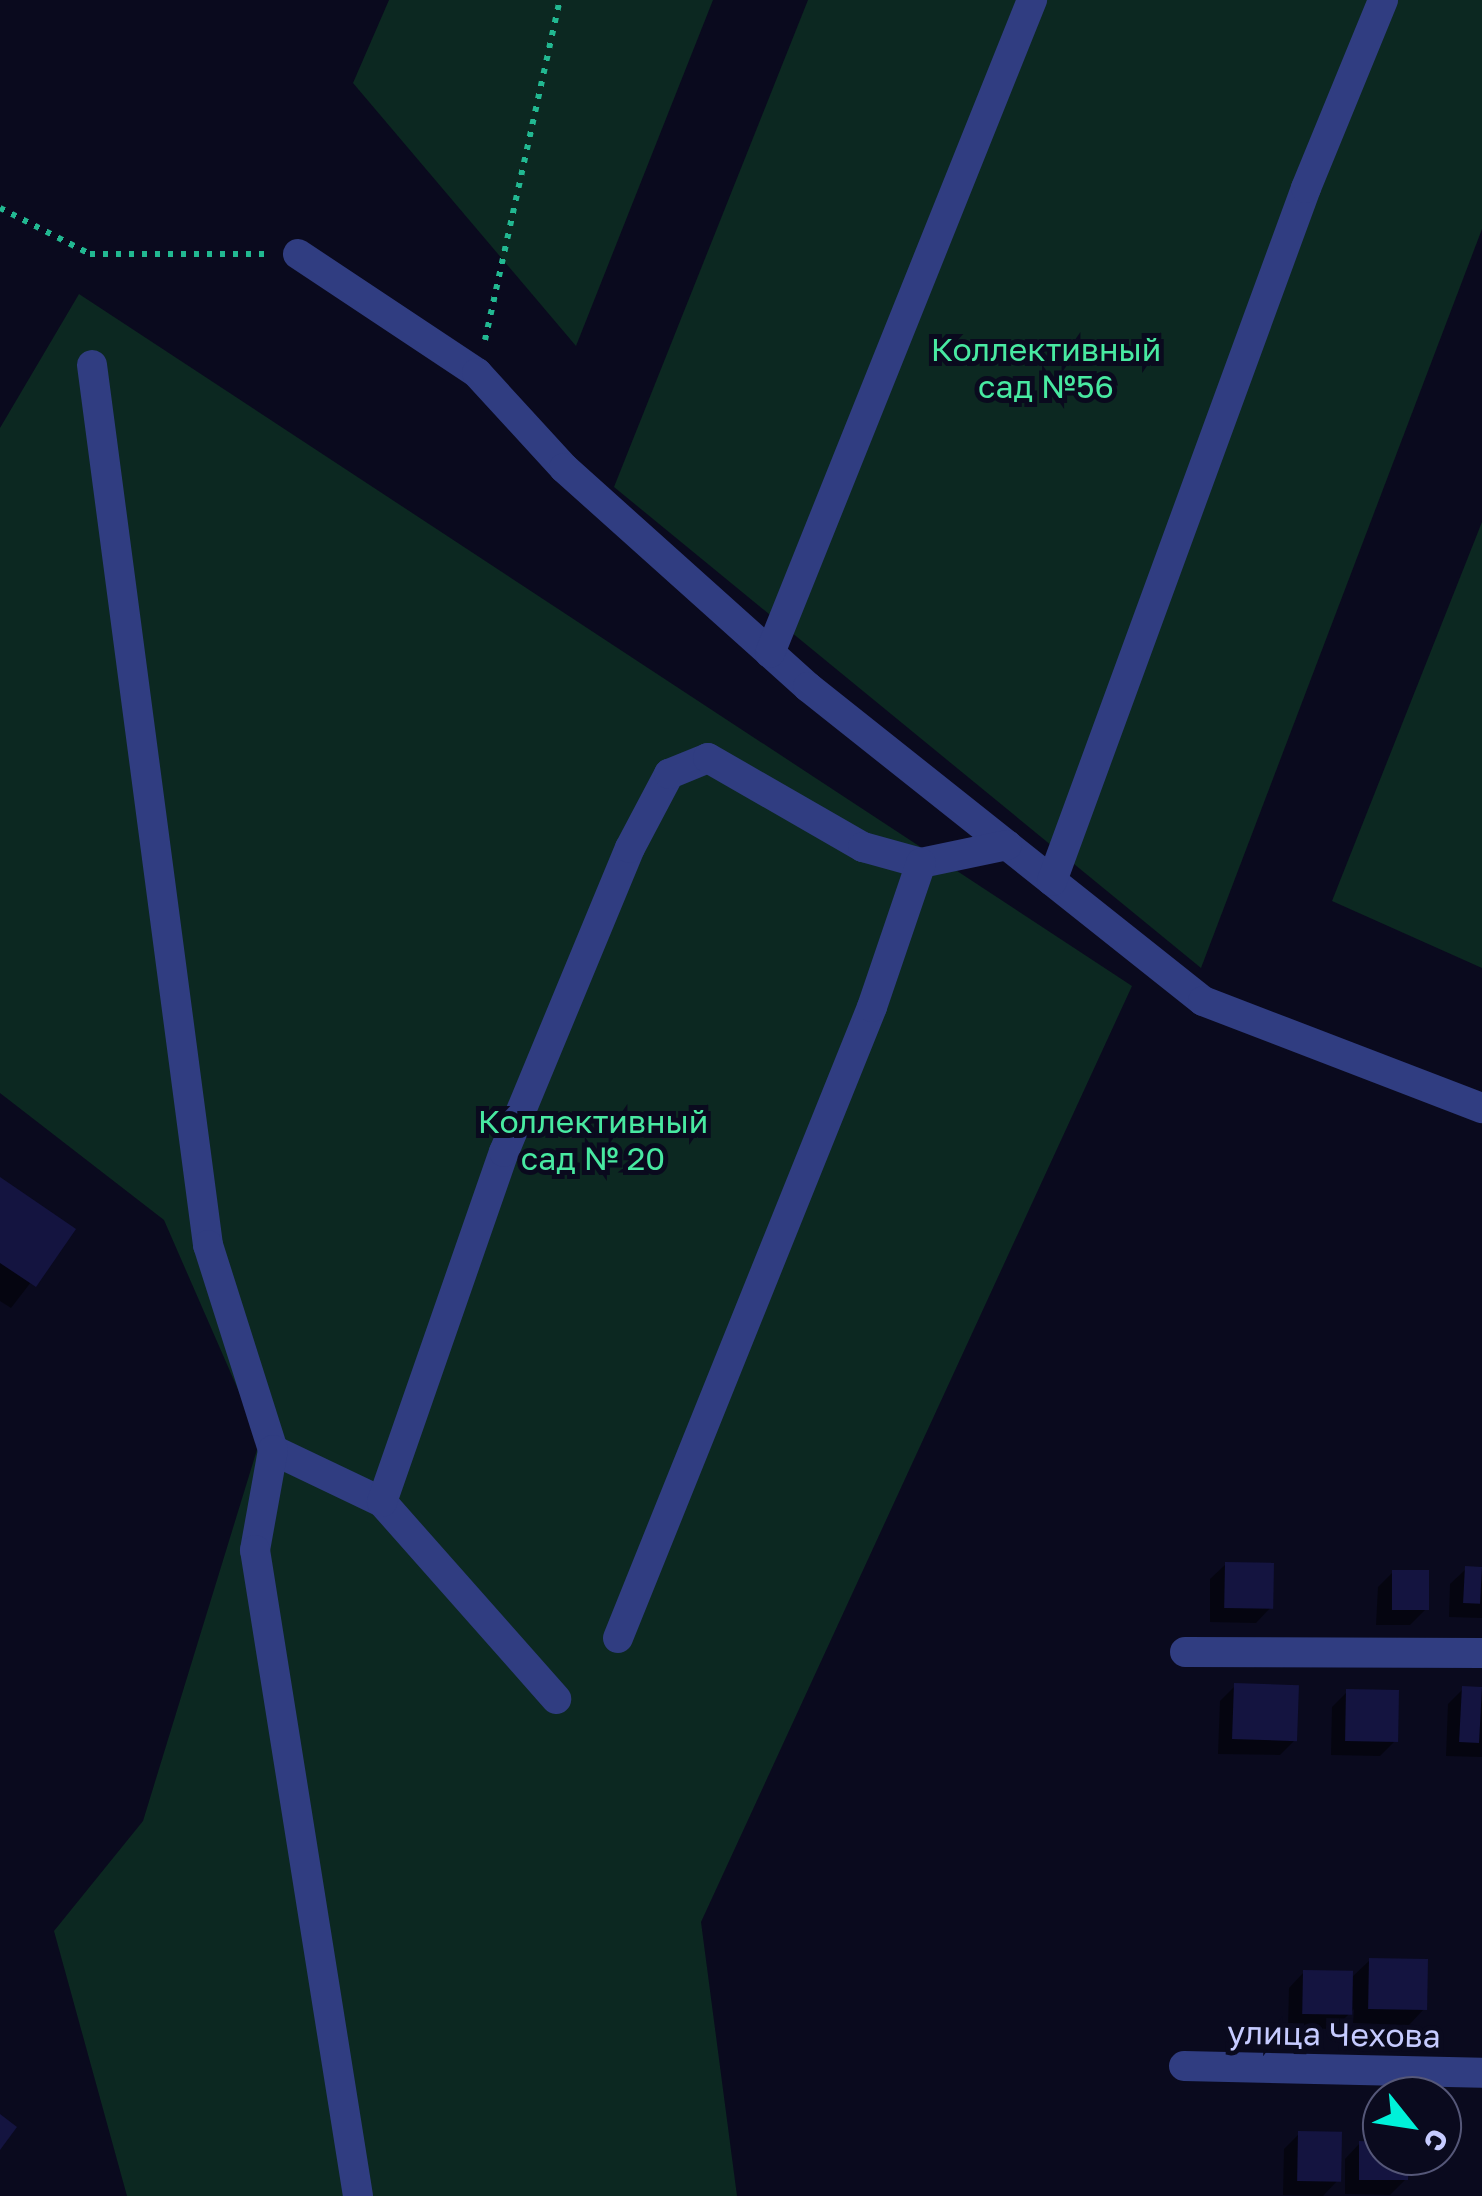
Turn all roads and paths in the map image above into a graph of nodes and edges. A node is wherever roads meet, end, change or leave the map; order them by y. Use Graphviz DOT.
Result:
graph roads {
  1 [pos="560,0"];
  2 [pos="1032,0"];
  3 [pos="1382,0"];
  4 [pos="0,208"];
  5 [pos="298,254"];
  6 [pos="92,365"];
  7 [pos="477,373"];
  8 [pos="770,653"];
  9 [pos="1006,845"];
  10 [pos="921,862"];
  11 [pos="1052,882"];
  12 [pos="1482,1108"];
  13 [pos="272,1450"];
  14 [pos="382,1502"];
  15 [pos="618,1638"];
  16 [pos="1185,1652"];
  17 [pos="1482,1653"];
  18 [pos="556,1699"];
  19 [pos="1184,2066"];
  20 [pos="1482,2072"];
  21 [pos="358,2196"];
  1 -- 7 [label="path"];
  2 -- 8 [label="street"];
  3 -- 11 [label="street"];
  4 -- 5 [label="path"];
  5 -- 7 [label="street"];
  6 -- 13 [label="street"];
  7 -- 8 [label="street"];
  8 -- 9 [label="street"];
  9 -- 10 [label="street"];
  9 -- 11 [label="street"];
  10 -- 14 [label="street"];
  10 -- 15 [label="street"];
  11 -- 12 [label="street"];
  13 -- 14 [label="street"];
  13 -- 21 [label="street"];
  14 -- 18 [label="street"];
  16 -- 17 [label="street"];
  19 -- 20 [label="street, улица Чехова"];
}
